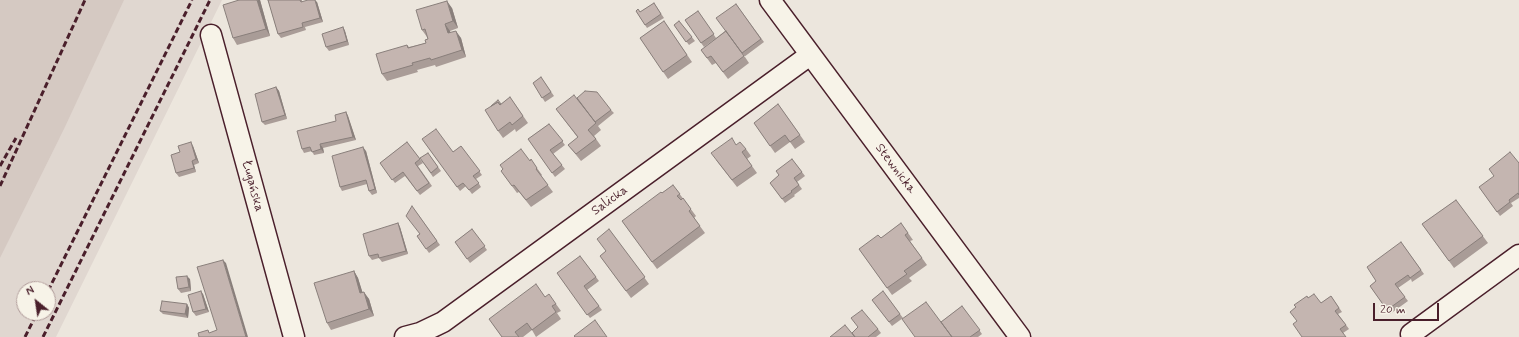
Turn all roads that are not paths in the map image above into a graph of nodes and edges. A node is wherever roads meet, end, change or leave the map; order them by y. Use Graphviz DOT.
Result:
graph roads {
  1 [pos="770,0"];
  2 [pos="211,35"];
  3 [pos="810,55"];
  4 [pos="1519,255"];
  5 [pos="294,337"];
  6 [pos="405,337"];
  7 [pos="1020,337"];
  8 [pos="1413,337"];
  1 -- 3 [label="street, Stewnicka"];
  2 -- 5 [label="street, Ługańska"];
  3 -- 6 [label="street, Salicka"];
  3 -- 7 [label="street, Stewnicka"];
  4 -- 8 [label="street"];
}
